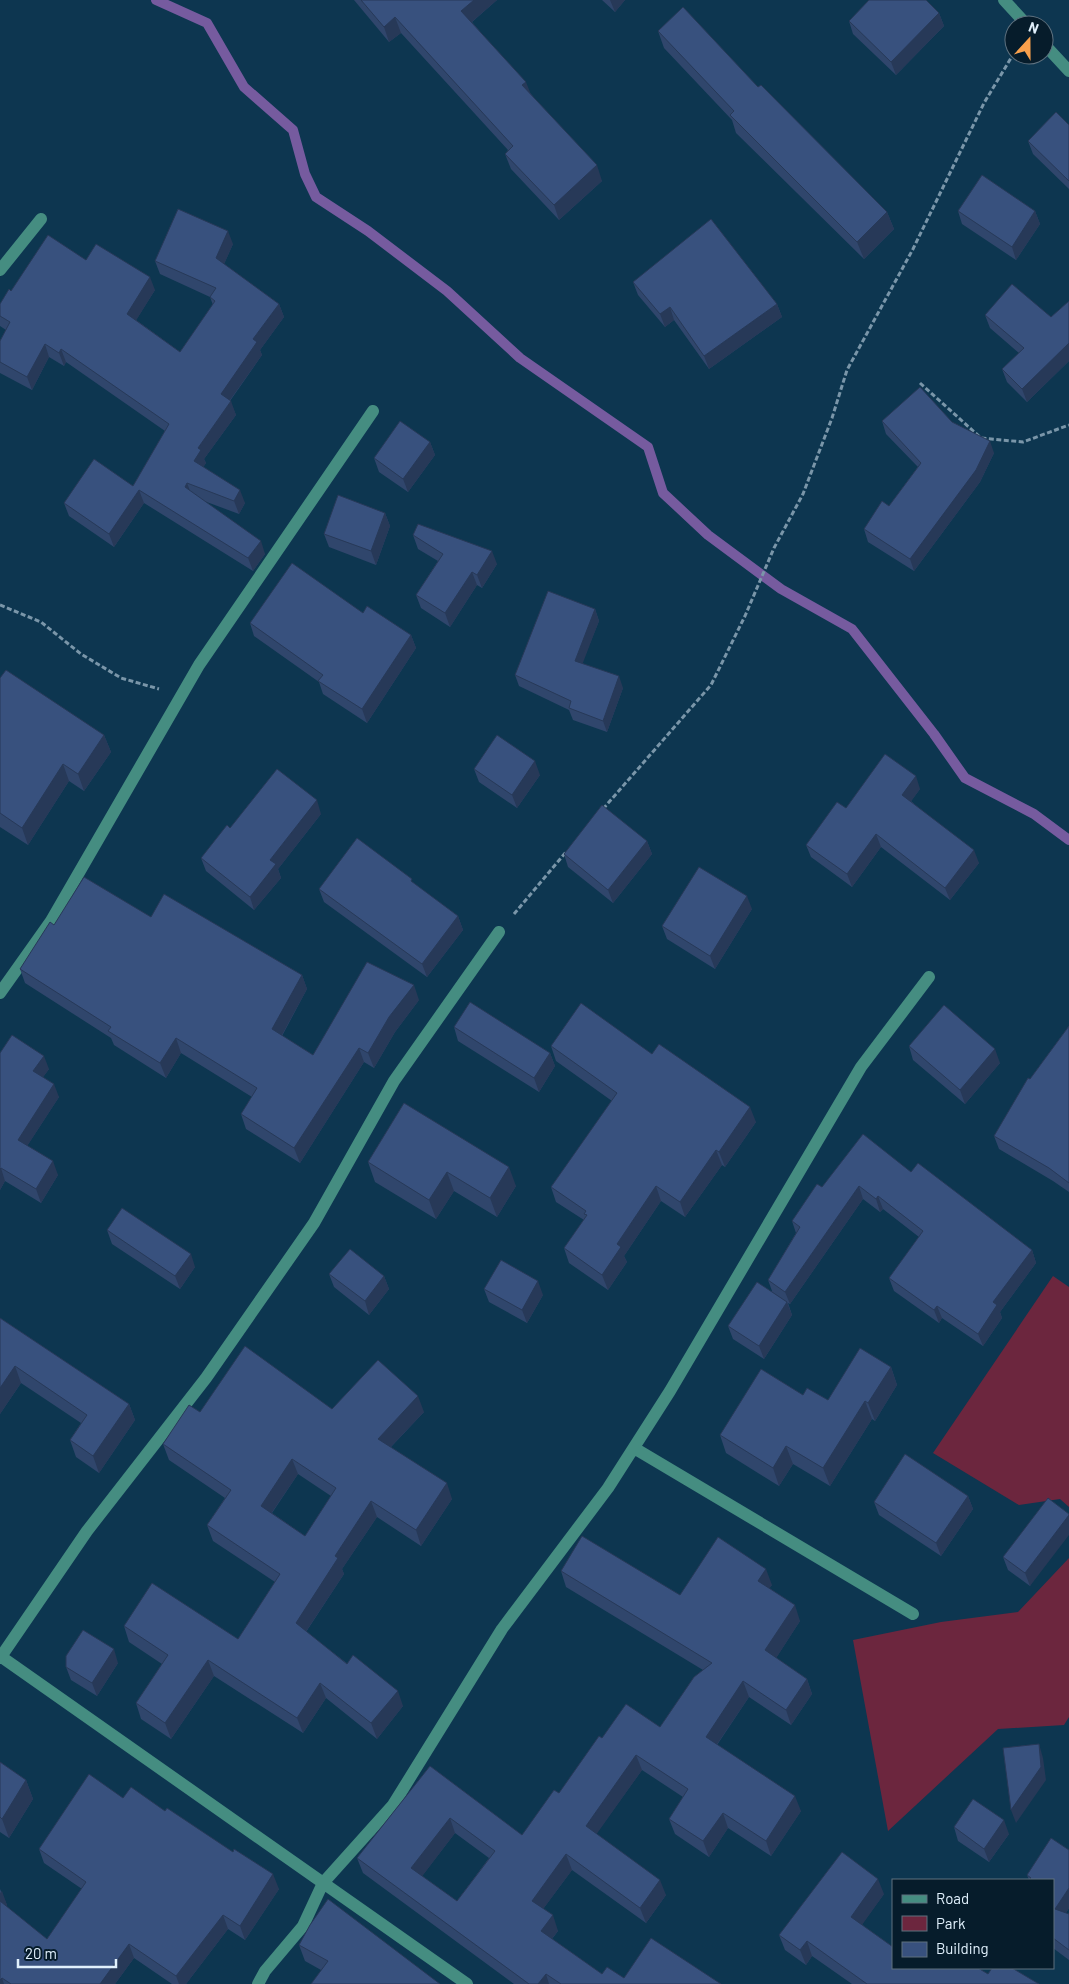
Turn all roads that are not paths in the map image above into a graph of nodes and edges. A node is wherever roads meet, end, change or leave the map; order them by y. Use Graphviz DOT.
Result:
graph roads {
  1 [pos="1004,0"];
  2 [pos="1018,15"];
  3 [pos="1054,55"];
  4 [pos="1069,71"];
  5 [pos="41,219"];
  6 [pos="0,270"];
  7 [pos="373,412"];
  8 [pos="499,932"];
  9 [pos="929,977"];
  10 [pos="0,993"];
  11 [pos="634,1448"];
  12 [pos="913,1614"];
  13 [pos="0,1657"];
  14 [pos="323,1883"];
  15 [pos="258,1984"];
  16 [pos="467,1984"];
  1 -- 2 [label="street"];
  3 -- 4 [label="street"];
  5 -- 6 [label="street"];
  7 -- 10 [label="street"];
  8 -- 13 [label="street"];
  9 -- 11 [label="street"];
  11 -- 12 [label="street"];
  11 -- 14 [label="street"];
  13 -- 14 [label="street"];
  14 -- 15 [label="street"];
  14 -- 16 [label="street"];
}
